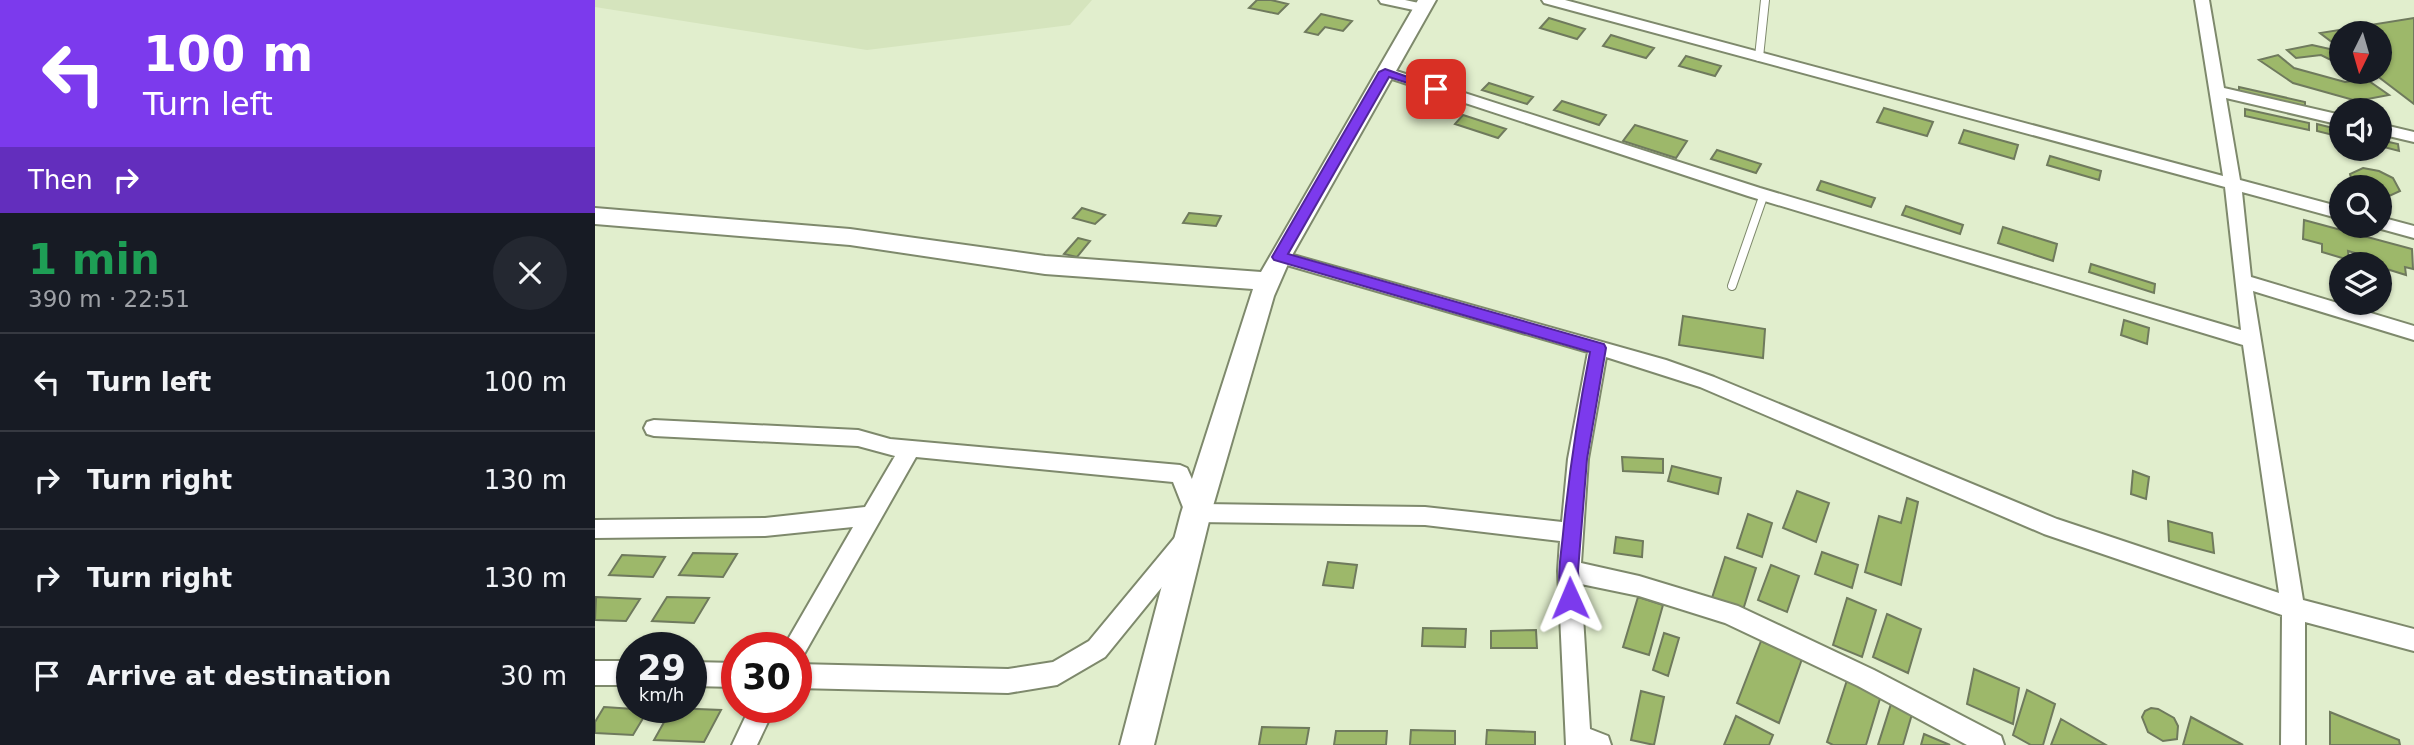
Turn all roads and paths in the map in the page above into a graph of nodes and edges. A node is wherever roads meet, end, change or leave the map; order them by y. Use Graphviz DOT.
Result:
graph roads {
  1 [pos="1386,0"];
  2 [pos="1549,0"];
  3 [pos="1765,0"];
  4 [pos="2202,0"];
  5 [pos="1425,4"];
  6 [pos="1759,57"];
  7 [pos="1385,72"];
  8 [pos="2216,91"];
  9 [pos="2329,117"];
  10 [pos="2392,132"];
  11 [pos="2414,137"];
  12 [pos="2233,185"];
  13 [pos="1764,194"];
  14 [pos="2329,210"];
  15 [pos="595,216"];
  16 [pos="2392,226"];
  17 [pos="595,229"];
  18 [pos="2414,232"];
  19 [pos="1279,257"];
  20 [pos="2243,281"];
  21 [pos="1732,286"];
  22 [pos="1265,288"];
  23 [pos="2414,333"];
  24 [pos="2251,340"];
  25 [pos="1598,348"];
  26 [pos="654,428"];
  27 [pos="910,447"];
  28 [pos="871,516"];
  29 [pos="1194,523"];
  30 [pos="595,529"];
  31 [pos="1573,533"];
  32 [pos="1569,571"];
  33 [pos="2293,608"];
  34 [pos="804,632"];
  35 [pos="2414,640"];
  36 [pos="595,673"];
  37 [pos="616,673"];
  38 [pos="812,676"];
  39 [pos="755,723"];
  40 [pos="1585,742"];
  41 [pos="744,745"];
  42 [pos="1137,745"];
  43 [pos="1992,745"];
  44 [pos="2293,745"];
  1 -- 5 [label="street"];
  2 -- 6 [label="street"];
  3 -- 6 [label="lane"];
  4 -- 8 [label="street"];
  5 -- 7 [label="street"];
  6 -- 12 [label="street"];
  7 -- 13 [label="street"];
  7 -- 19 [label="street"];
  8 -- 9 [label="street"];
  8 -- 12 [label="street"];
  10 -- 11 [label="street"];
  12 -- 14 [label="street"];
  12 -- 20 [label="street"];
  13 -- 21 [label="lane"];
  13 -- 24 [label="street"];
  15 -- 22 [label="street"];
  16 -- 18 [label="street"];
  17 -- 22 [label="street"];
  19 -- 22 [label="street"];
  19 -- 25 [label="street"];
  20 -- 23 [label="street"];
  20 -- 24 [label="street"];
  22 -- 29 [label="street"];
  24 -- 33 [label="street"];
  25 -- 31 [label="street"];
  25 -- 33 [label="street"];
  26 -- 27 [label="street"];
  27 -- 28 [label="street"];
  27 -- 29 [label="street"];
  28 -- 30 [label="street"];
  28 -- 34 [label="street"];
  29 -- 31 [label="street"];
  29 -- 38 [label="street"];
  29 -- 42 [label="street"];
  31 -- 32 [label="street"];
  32 -- 40 [label="street"];
  32 -- 43 [label="street"];
  33 -- 35 [label="street"];
  33 -- 44 [label="street"];
  36 -- 37 [label="street"];
  39 -- 41 [label="street"];
}
